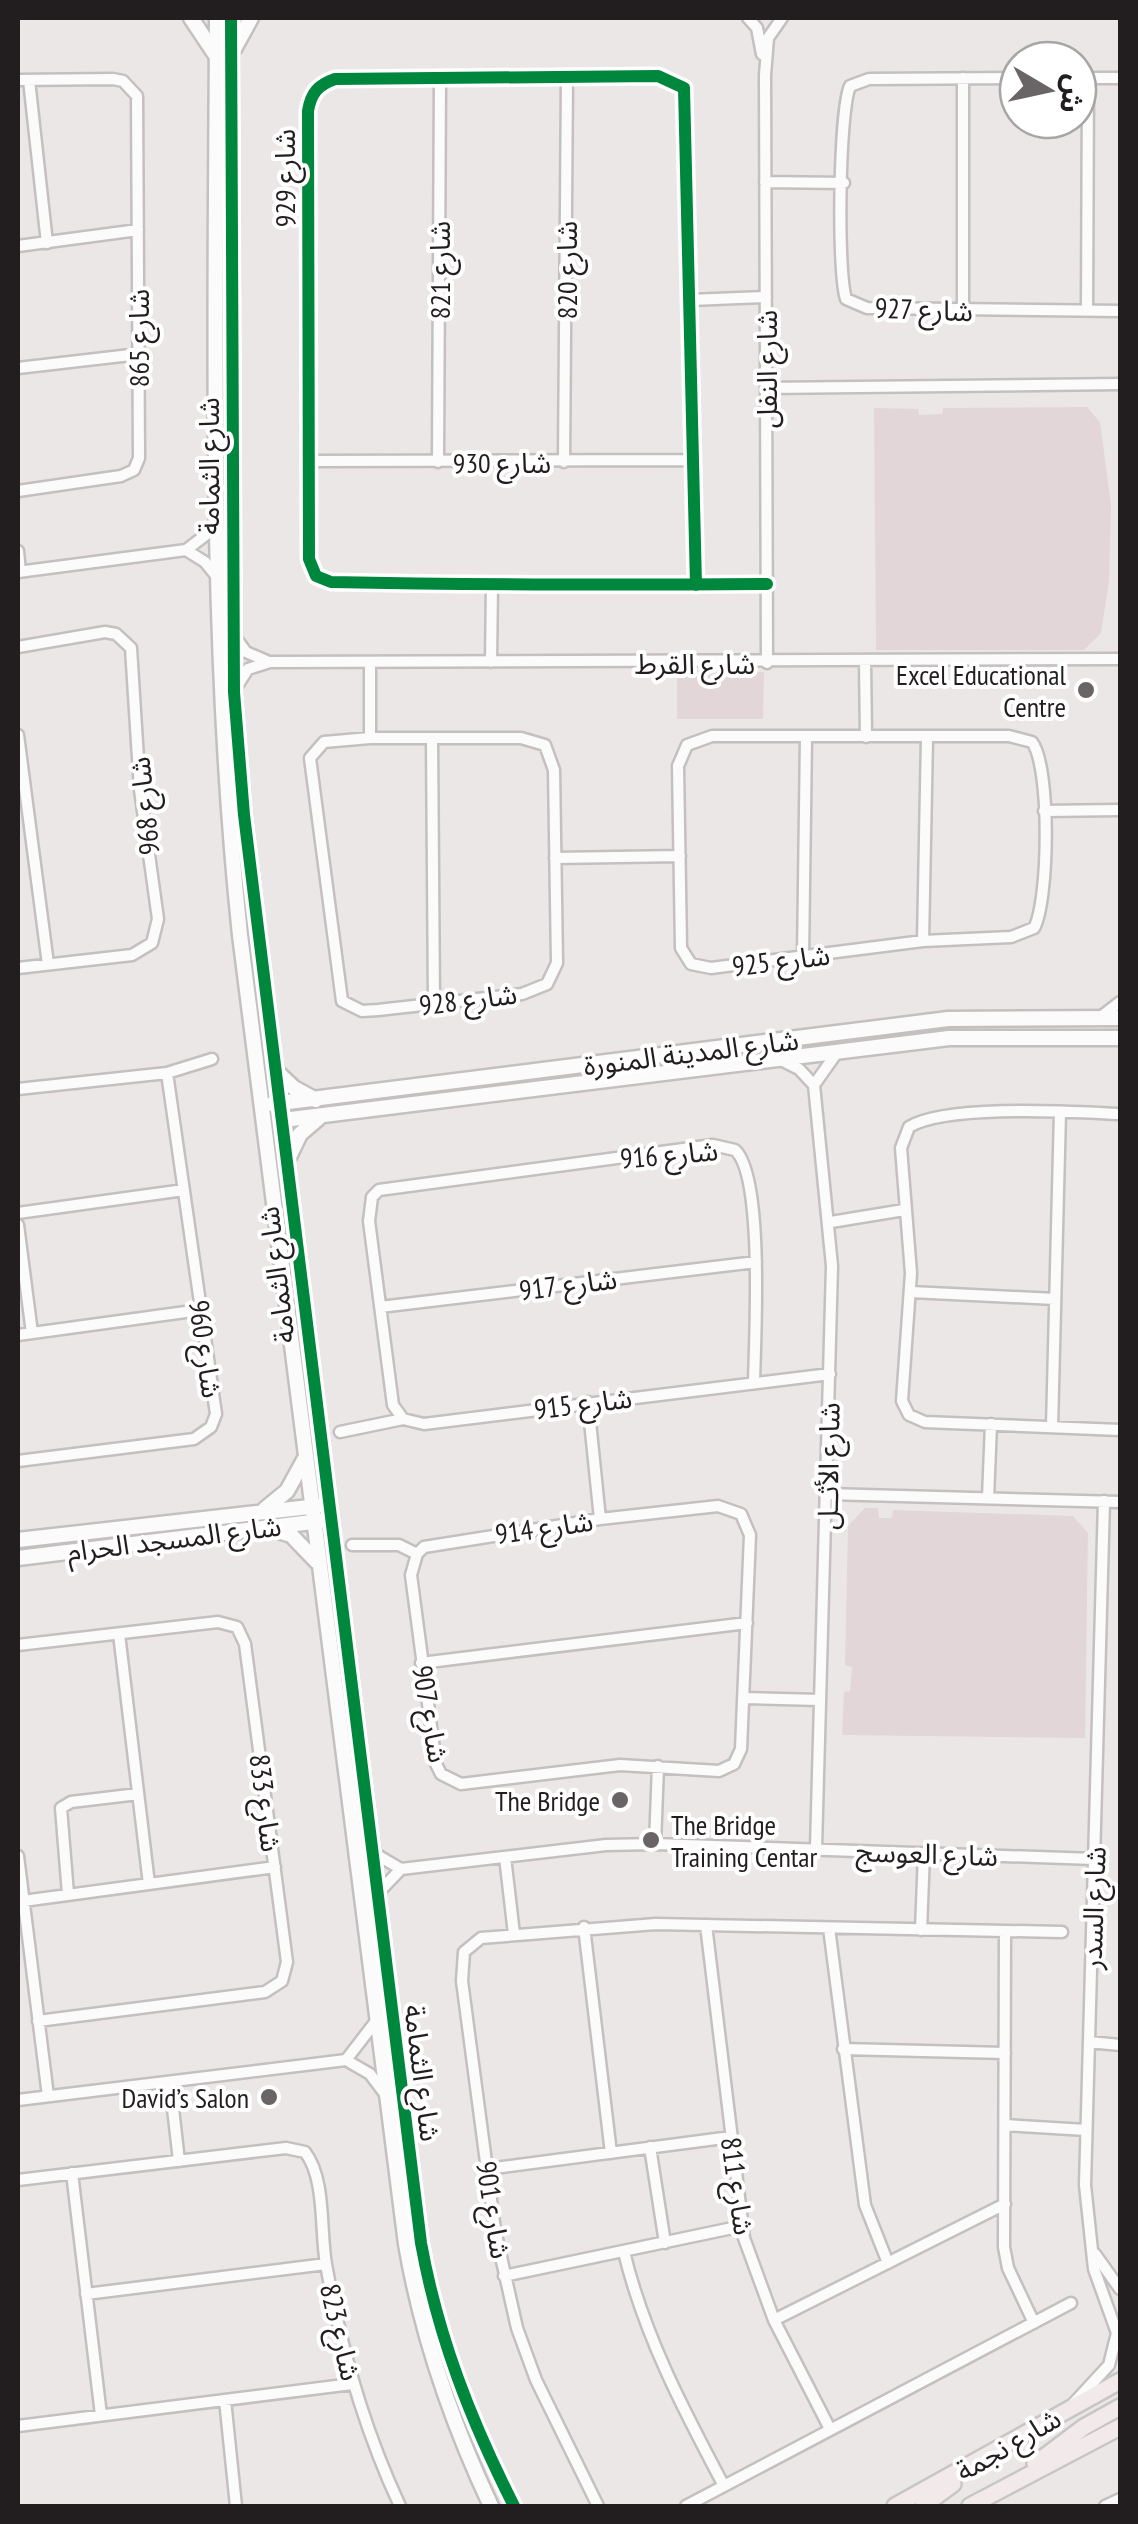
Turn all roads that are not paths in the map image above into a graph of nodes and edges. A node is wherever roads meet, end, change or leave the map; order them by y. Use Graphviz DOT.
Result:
graph roads {
  1 [pos="192,18"];
  2 [pos="217,18"];
  3 [pos="231,18"];
  4 [pos="251,18"];
  5 [pos="748,18"];
  6 [pos="782,18"];
  7 [pos="223,66"];
  8 [pos="765,74"];
  9 [pos="440,78"];
  10 [pos="567,78"];
  11 [pos="963,78"];
  12 [pos="998,78"];
  13 [pos="23,80"];
  14 [pos="1084,140"];
  15 [pos="765,182"];
  16 [pos="844,183"];
  17 [pos="138,230"];
  18 [pos="47,242"];
  19 [pos="18,246"];
  20 [pos="766,298"];
  21 [pos="690,300"];
  22 [pos="1088,311"];
  23 [pos="1120,311"];
  24 [pos="962,312"];
  25 [pos="138,354"];
  26 [pos="18,368"];
  27 [pos="1120,384"];
  28 [pos="766,388"];
  29 [pos="694,460"];
  30 [pos="310,461"];
  31 [pos="438,462"];
  32 [pos="564,462"];
  33 [pos="18,490"];
  34 [pos="220,512"];
  35 [pos="186,550"];
  36 [pos="18,551"];
  37 [pos="19,572"];
  38 [pos="220,581"];
  39 [pos="767,584"];
  40 [pos="696,585"];
  41 [pos="492,586"];
  42 [pos="234,635"];
  43 [pos="18,647"];
  44 [pos="1120,659"];
  45 [pos="270,662"];
  46 [pos="491,662"];
  47 [pos="865,662"];
  48 [pos="370,663"];
  49 [pos="767,663"];
  50 [pos="234,692"];
  51 [pos="18,735"];
  52 [pos="370,738"];
  53 [pos="432,738"];
  54 [pos="806,738"];
  55 [pos="866,738"];
  56 [pos="928,738"];
  57 [pos="18,745"];
  58 [pos="1120,810"];
  59 [pos="1044,811"];
  60 [pos="680,856"];
  61 [pos="555,858"];
  62 [pos="923,941"];
  63 [pos="803,957"];
  64 [pos="48,964"];
  65 [pos="18,968"];
  66 [pos="1120,1002"];
  67 [pos="434,1003"];
  68 [pos="1100,1017"];
  69 [pos="1120,1018"];
  70 [pos="1120,1038"];
  71 [pos="838,1050"];
  72 [pos="212,1059"];
  73 [pos="778,1059"];
  74 [pos="276,1070"];
  75 [pos="167,1073"];
  76 [pos="814,1085"];
  77 [pos="18,1090"];
  78 [pos="274,1108"];
  79 [pos="319,1108"];
  80 [pos="1060,1112"];
  81 [pos="1120,1114"];
  82 [pos="287,1160"];
  83 [pos="184,1190"];
  84 [pos="904,1210"];
  85 [pos="18,1213"];
  86 [pos="831,1222"];
  87 [pos="18,1225"];
  88 [pos="756,1262"];
  89 [pos="911,1292"];
  90 [pos="1055,1299"];
  91 [pos="380,1307"];
  92 [pos="200,1310"];
  93 [pos="32,1333"];
  94 [pos="18,1336"];
  95 [pos="830,1374"];
  96 [pos="754,1381"];
  97 [pos="588,1402"];
  98 [pos="404,1419"];
  99 [pos="991,1424"];
  100 [pos="1052,1427"];
  101 [pos="1120,1430"];
  102 [pos="340,1432"];
  103 [pos="306,1455"];
  104 [pos="18,1462"];
  105 [pos="827,1494"];
  106 [pos="988,1498"];
  107 [pos="1104,1501"];
  108 [pos="1120,1502"];
  109 [pos="265,1509"];
  110 [pos="740,1514"];
  111 [pos="321,1515"];
  112 [pos="600,1519"];
  113 [pos="266,1527"];
  114 [pos="18,1540"];
  115 [pos="352,1545"];
  116 [pos="417,1554"];
  117 [pos="18,1558"];
  118 [pos="320,1566"];
  119 [pos="747,1623"];
  120 [pos="119,1634"];
  121 [pos="18,1645"];
  122 [pos="421,1663"];
  123 [pos="744,1698"];
  124 [pos="820,1700"];
  125 [pos="658,1766"];
  126 [pos="138,1794"];
  127 [pos="654,1844"];
  128 [pos="816,1848"];
  129 [pos="370,1850"];
  130 [pos="924,1853"];
  131 [pos="18,1856"];
  132 [pos="505,1857"];
  133 [pos="1094,1859"];
  134 [pos="275,1867"];
  135 [pos="400,1870"];
  136 [pos="149,1884"];
  137 [pos="68,1894"];
  138 [pos="376,1896"];
  139 [pos="23,1900"];
  140 [pos="706,1925"];
  141 [pos="584,1928"];
  142 [pos="830,1928"];
  143 [pos="921,1930"];
  144 [pos="1005,1931"];
  145 [pos="1062,1932"];
  146 [pos="514,1934"];
  147 [pos="377,2018"];
  148 [pos="38,2021"];
  149 [pos="1089,2042"];
  150 [pos="1120,2045"];
  151 [pos="843,2048"];
  152 [pos="1006,2054"];
  153 [pos="346,2060"];
  154 [pos="170,2082"];
  155 [pos="48,2096"];
  156 [pos="386,2096"];
  157 [pos="18,2100"];
  158 [pos="1005,2125"];
  159 [pos="1086,2130"];
  160 [pos="731,2137"];
  161 [pos="650,2148"];
  162 [pos="611,2153"];
  163 [pos="179,2161"];
  164 [pos="487,2169"];
  165 [pos="72,2173"];
  166 [pos="18,2180"];
  167 [pos="1005,2204"];
  168 [pos="742,2226"];
  169 [pos="665,2243"];
  170 [pos="624,2252"];
  171 [pos="1095,2254"];
  172 [pos="888,2263"];
  173 [pos="326,2264"];
  174 [pos="504,2276"];
  175 [pos="1120,2289"];
  176 [pos="86,2294"];
  177 [pos="1070,2303"];
  178 [pos="774,2320"];
  179 [pos="1034,2322"];
  180 [pos="1120,2380"];
  181 [pos="352,2384"];
  182 [pos="224,2400"];
  183 [pos="1072,2406"];
  184 [pos="1120,2407"];
  185 [pos="101,2415"];
  186 [pos="18,2426"];
  187 [pos="1120,2427"];
  188 [pos="830,2430"];
  189 [pos="993,2455"];
  190 [pos="724,2486"];
  191 [pos="1000,2491"];
  192 [pos="1120,2500"];
  193 [pos="236,2506"];
  194 [pos="400,2506"];
  195 [pos="491,2506"];
  196 [pos="514,2506"];
  197 [pos="598,2506"];
  198 [pos="686,2506"];
  199 [pos="894,2506"];
  200 [pos="923,2506"];
  201 [pos="970,2506"];
  202 [pos="1105,2506"];
  1 -- 7 [label="street"];
  2 -- 7 [label="street, شارع الثمامة"];
  3 -- 7 [label="street, شارع الثمامة"];
  4 -- 7 [label="street"];
  5 -- 8 [label="street, شارع النفل"];
  6 -- 8 [label="street, شارع النفل"];
  7 -- 34 [label="street, شارع الثمامة"];
  7 -- 42 [label="street, شارع الثمامة"];
  8 -- 15 [label="street, شارع النفل"];
  9 -- 10 [label="street, شارع 929"];
  9 -- 30 [label="street, شارع 929"];
  9 -- 31 [label="street, شارع 821"];
  10 -- 21 [label="street, شارع 929"];
  10 -- 32 [label="street, شارع 820"];
  11 -- 12 [label="street, شارع 927"];
  11 -- 16 [label="street, شارع 927"];
  11 -- 24 [label="street"];
  13 -- 17 [label="street, شارع 865"];
  13 -- 18 [label="street"];
  14 -- 22 [label="street"];
  15 -- 16 [label="street"];
  15 -- 20 [label="street, شارع النفل"];
  16 -- 24 [label="street, شارع 927"];
  17 -- 18 [label="street"];
  17 -- 25 [label="street, شارع 865"];
  18 -- 19 [label="street"];
  20 -- 21 [label="street"];
  20 -- 28 [label="street, شارع النفل"];
  21 -- 29 [label="street, شارع 929"];
  22 -- 23 [label="street, شارع 927"];
  22 -- 24 [label="street, شارع 927"];
  25 -- 26 [label="street"];
  25 -- 33 [label="street, شارع 865"];
  27 -- 28 [label="street"];
  28 -- 39 [label="street, شارع النفل"];
  29 -- 32 [label="street, شارع 930"];
  29 -- 40 [label="street, شارع 929"];
  30 -- 31 [label="street, شارع 930"];
  30 -- 41 [label="street, شارع 929"];
  31 -- 32 [label="street, شارع 930"];
  34 -- 35 [label="street"];
  34 -- 38 [label="street, شارع الثمامة"];
  35 -- 37 [label="street"];
  35 -- 38 [label="street"];
  36 -- 37 [label="street"];
  38 -- 78 [label="street, شارع الثمامة"];
  39 -- 40 [label="street, شارع 929"];
  39 -- 49 [label="street, شارع النفل"];
  40 -- 41 [label="street, شارع 929"];
  41 -- 46 [label="street"];
  42 -- 45 [label="street"];
  42 -- 50 [label="street, شارع الثمامة"];
  43 -- 64 [label="street, شارع 968"];
  44 -- 47 [label="street, شارع القرط"];
  45 -- 48 [label="street, شارع القرط"];
  45 -- 50 [label="street"];
  46 -- 48 [label="street, شارع القرط"];
  46 -- 49 [label="street, شارع القرط"];
  47 -- 49 [label="street, شارع القرط"];
  47 -- 55 [label="street"];
  48 -- 52 [label="street"];
  50 -- 74 [label="street, شارع الثمامة"];
  51 -- 57 [label="street"];
  52 -- 53 [label="street, شارع 928"];
  52 -- 67 [label="street, شارع 928"];
  53 -- 61 [label="street, شارع 928"];
  53 -- 67 [label="street"];
  54 -- 55 [label="street, شارع 925"];
  54 -- 60 [label="street, شارع 925"];
  54 -- 63 [label="street"];
  55 -- 56 [label="street, شارع 925"];
  56 -- 59 [label="street, شارع 925"];
  56 -- 62 [label="street"];
  57 -- 64 [label="street"];
  58 -- 59 [label="street"];
  59 -- 62 [label="street, شارع 925"];
  60 -- 61 [label="street"];
  60 -- 63 [label="street, شارع 925"];
  61 -- 67 [label="street, شارع 928"];
  62 -- 63 [label="street, شارع 925"];
  64 -- 65 [label="street, شارع 968"];
  66 -- 68 [label="street"];
  68 -- 69 [label="street, شارع المدينة المنورة"];
  68 -- 79 [label="street, شارع المدينة المنورة"];
  70 -- 71 [label="street, شارع المدينة المنورة"];
  71 -- 73 [label="street, شارع المدينة المنورة"];
  71 -- 76 [label="street"];
  72 -- 75 [label="street"];
  73 -- 76 [label="street"];
  73 -- 79 [label="street, شارع المدينة المنورة"];
  74 -- 78 [label="street, شارع الثمامة"];
  74 -- 79 [label="street"];
  75 -- 77 [label="street"];
  75 -- 83 [label="street, شارع 960"];
  76 -- 86 [label="street, شارع الأثــل"];
  78 -- 79 [label="street, شارع المدينة المنورة"];
  78 -- 82 [label="street, شارع الثمامة"];
  78 -- 103 [label="street, شارع الثمامة"];
  79 -- 82 [label="street"];
  80 -- 81 [label="street"];
  80 -- 84 [label="street"];
  80 -- 90 [label="street"];
  82 -- 111 [label="street, شارع الثمامة"];
  83 -- 85 [label="street"];
  83 -- 92 [label="street, شارع 960"];
  84 -- 86 [label="street"];
  84 -- 89 [label="street"];
  86 -- 95 [label="street, شارع الأثــل"];
  87 -- 93 [label="street"];
  88 -- 91 [label="street, شارع 917"];
  88 -- 91 [label="street, شارع 916"];
  88 -- 96 [label="street, شارع 916"];
  89 -- 90 [label="street"];
  89 -- 99 [label="street"];
  90 -- 100 [label="street"];
  91 -- 98 [label="street"];
  92 -- 93 [label="street"];
  92 -- 104 [label="street, شارع 960"];
  93 -- 94 [label="street"];
  95 -- 96 [label="street, شارع 915"];
  95 -- 105 [label="street, شارع الأثــل"];
  96 -- 97 [label="street, شارع 915"];
  97 -- 98 [label="street, شارع 915"];
  97 -- 112 [label="street"];
  98 -- 102 [label="street, شارع 915"];
  99 -- 100 [label="street"];
  99 -- 106 [label="street"];
  100 -- 101 [label="street"];
  103 -- 109 [label="street"];
  103 -- 111 [label="street, شارع الثمامة"];
  105 -- 106 [label="street"];
  105 -- 124 [label="street, شارع الأثــل"];
  106 -- 107 [label="street"];
  107 -- 108 [label="street"];
  107 -- 133 [label="street, شارع السدر"];
  109 -- 111 [label="street, شارع المسجد الحرام"];
  109 -- 114 [label="street, شارع المسجد الحرام"];
  110 -- 112 [label="street, شارع 914"];
  110 -- 119 [label="street, شارع 907"];
  111 -- 113 [label="street, شارع المسجد الحرام"];
  111 -- 118 [label="street, شارع الثمامة"];
  111 -- 129 [label="street, شارع الثمامة"];
  112 -- 116 [label="street, شارع 914"];
  113 -- 117 [label="street, شارع المسجد الحرام"];
  113 -- 118 [label="street"];
  115 -- 116 [label="street, شارع 914"];
  116 -- 122 [label="street, شارع 907"];
  118 -- 147 [label="street, شارع الثمامة"];
  119 -- 122 [label="street"];
  119 -- 123 [label="street, شارع 907"];
  120 -- 121 [label="street"];
  120 -- 126 [label="street"];
  120 -- 134 [label="street, شارع 833"];
  122 -- 125 [label="street, شارع 907"];
  123 -- 124 [label="street"];
  123 -- 125 [label="street, شارع 907"];
  124 -- 128 [label="street, شارع الأثــل"];
  125 -- 127 [label="street"];
  126 -- 136 [label="street"];
  126 -- 137 [label="street"];
  127 -- 128 [label="street, شارع العوسج"];
  127 -- 132 [label="street, شارع العوسج"];
  128 -- 130 [label="street, شارع العوسج"];
  129 -- 135 [label="street"];
  129 -- 138 [label="street, شارع الثمامة"];
  130 -- 133 [label="street, شارع العوسج"];
  130 -- 143 [label="street"];
  131 -- 139 [label="street"];
  132 -- 135 [label="street, شارع العوسج"];
  132 -- 146 [label="street"];
  133 -- 149 [label="street, شارع السدر"];
  134 -- 136 [label="street"];
  134 -- 148 [label="street, شارع 833"];
  135 -- 138 [label="street"];
  136 -- 137 [label="street"];
  137 -- 139 [label="street"];
  138 -- 196 [label="street, شارع الثمامة"];
  139 -- 148 [label="street"];
  140 -- 141 [label="street, شارع 901"];
  140 -- 142 [label="street, شارع 901"];
  140 -- 160 [label="street, شارع 811"];
  141 -- 146 [label="street, شارع 901"];
  141 -- 162 [label="street"];
  142 -- 143 [label="street, شارع 901"];
  142 -- 151 [label="street"];
  143 -- 144 [label="street, شارع 901"];
  144 -- 145 [label="street, شارع 901"];
  144 -- 152 [label="street"];
  146 -- 164 [label="street, شارع 901"];
  147 -- 153 [label="street"];
  147 -- 156 [label="street, شارع الثمامة"];
  148 -- 155 [label="street"];
  149 -- 150 [label="street"];
  149 -- 159 [label="street, شارع السدر"];
  151 -- 152 [label="street"];
  151 -- 172 [label="street"];
  152 -- 158 [label="street"];
  153 -- 154 [label="street"];
  153 -- 156 [label="street"];
  154 -- 155 [label="street"];
  154 -- 163 [label="street"];
  155 -- 157 [label="street"];
  156 -- 195 [label="street, شارع الثمامة"];
  158 -- 159 [label="street"];
  158 -- 167 [label="street"];
  159 -- 171 [label="street, شارع السدر"];
  160 -- 161 [label="street"];
  160 -- 168 [label="street, شارع 811"];
  161 -- 162 [label="street"];
  161 -- 169 [label="street"];
  162 -- 164 [label="street"];
  163 -- 165 [label="street"];
  163 -- 173 [label="street, شارع 823"];
  164 -- 174 [label="street, شارع 901"];
  165 -- 166 [label="street"];
  165 -- 176 [label="street"];
  167 -- 172 [label="street"];
  167 -- 179 [label="street"];
  168 -- 169 [label="street"];
  168 -- 178 [label="street, شارع 811"];
  169 -- 170 [label="street"];
  170 -- 174 [label="street"];
  170 -- 190 [label="street"];
  171 -- 175 [label="street, شارع السدر"];
  171 -- 183 [label="street, شارع السدر"];
  172 -- 178 [label="street"];
  173 -- 176 [label="street"];
  173 -- 181 [label="street, شارع 823"];
  174 -- 197 [label="street, شارع 901"];
  176 -- 185 [label="street"];
  177 -- 179 [label="street"];
  178 -- 188 [label="street, شارع 811"];
  179 -- 188 [label="street"];
  180 -- 183 [label="main road, شارع نجمة"];
  181 -- 182 [label="street"];
  181 -- 194 [label="street, شارع 823"];
  182 -- 185 [label="street"];
  182 -- 193 [label="street"];
  183 -- 189 [label="main road, شارع نجمة"];
  184 -- 191 [label="main road"];
  185 -- 186 [label="street"];
  187 -- 191 [label="main road, شارع نجمة"];
  188 -- 190 [label="street"];
  189 -- 199 [label="main road, شارع نجمة"];
  189 -- 200 [label="main road"];
  190 -- 198 [label="street"];
  191 -- 201 [label="main road, شارع نجمة"];
  192 -- 202 [label="street"];
}
